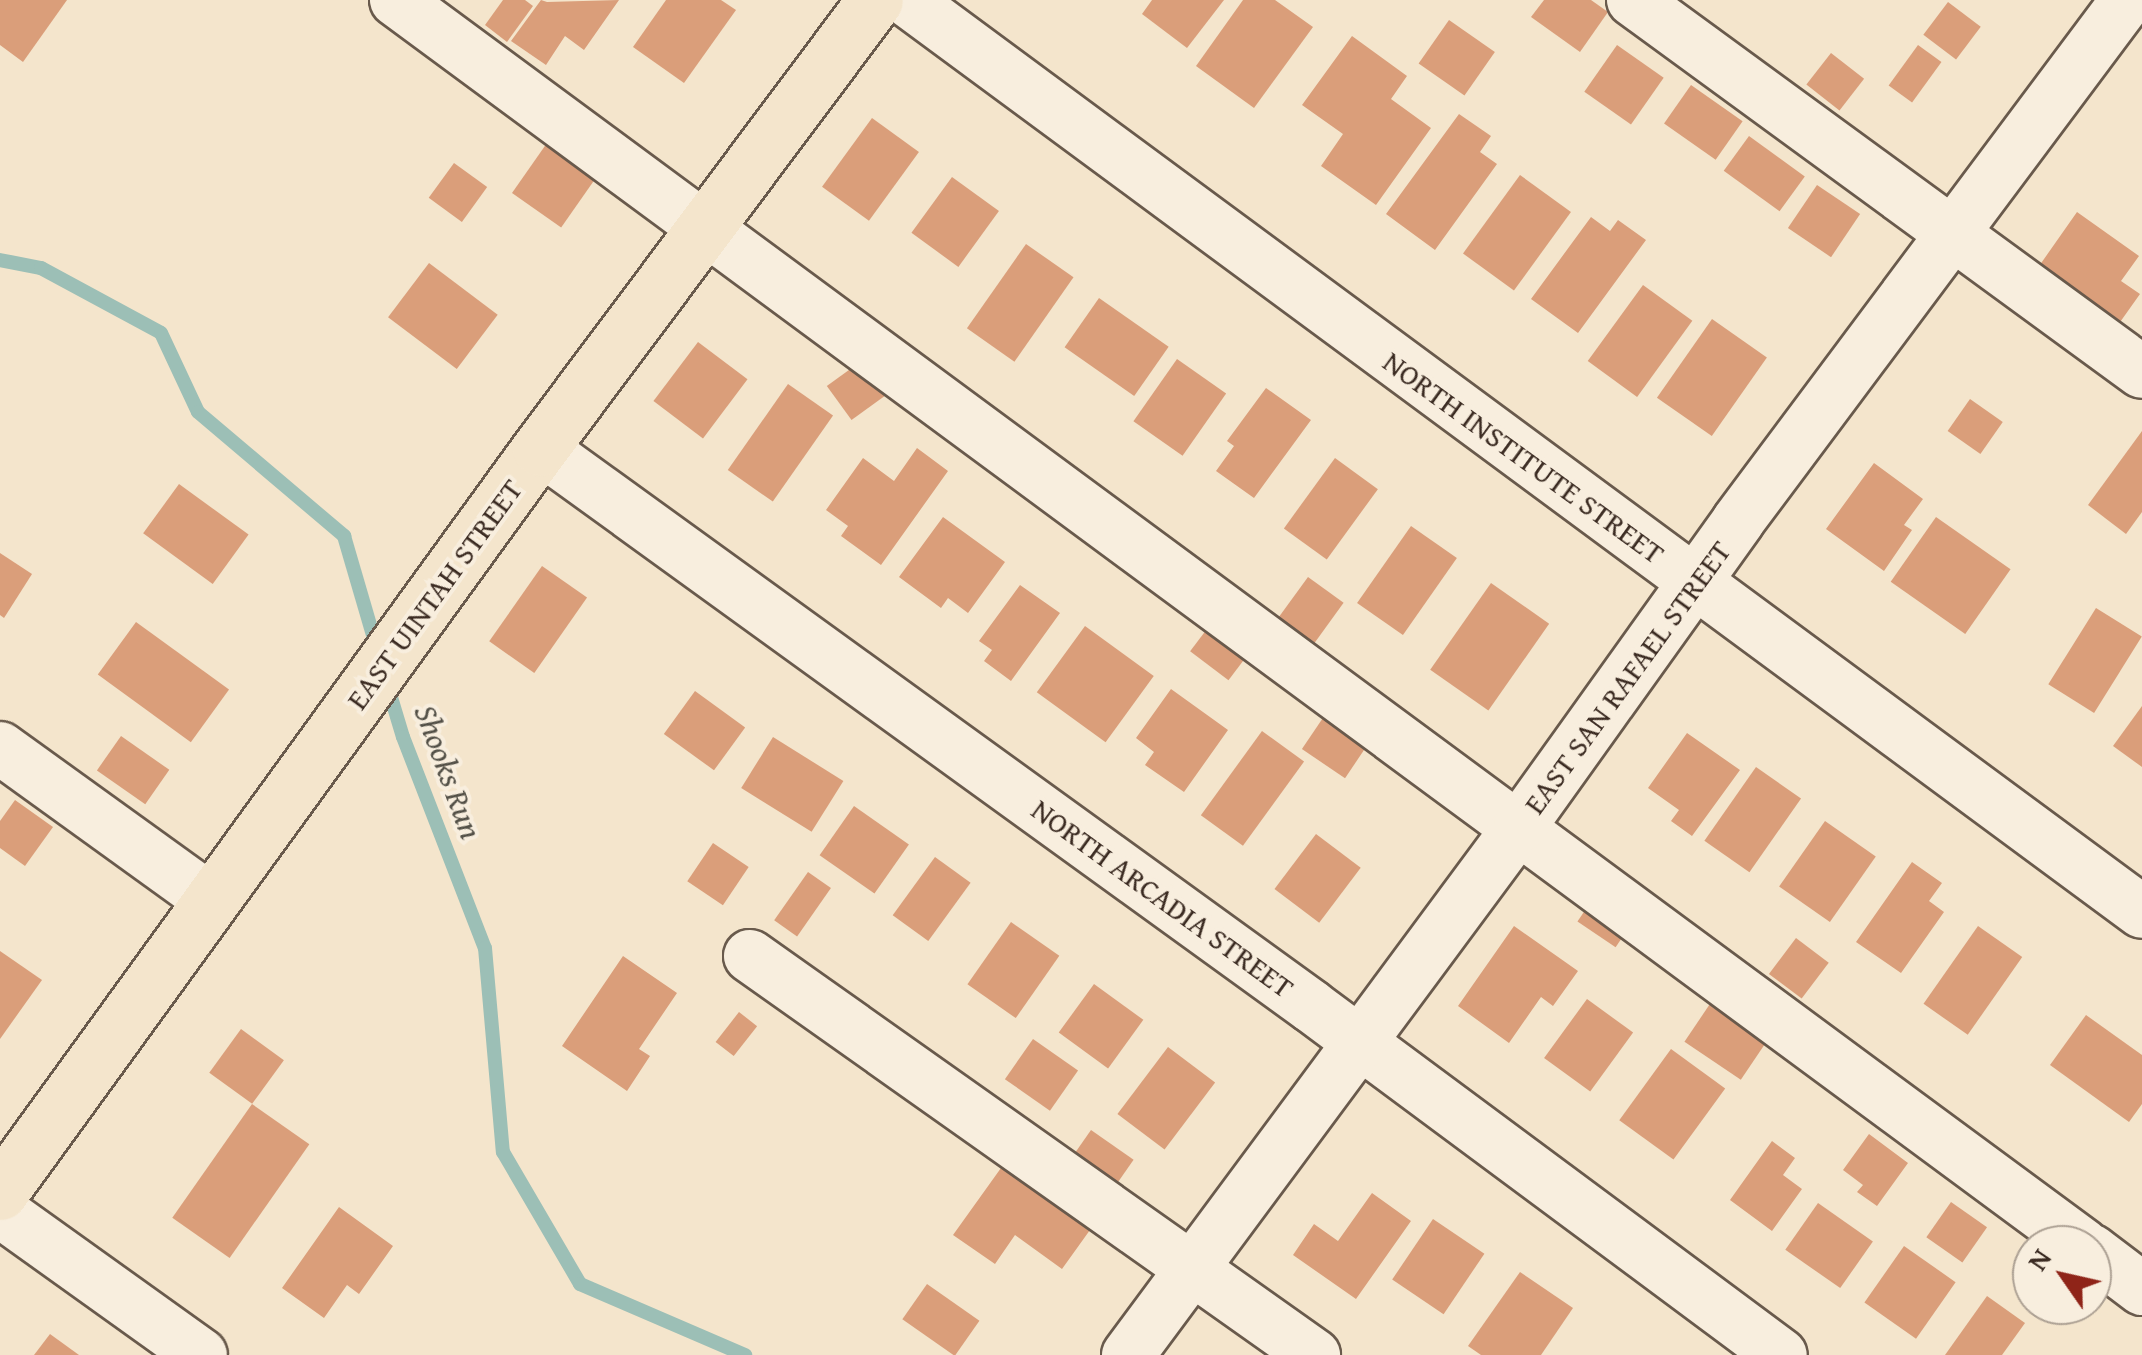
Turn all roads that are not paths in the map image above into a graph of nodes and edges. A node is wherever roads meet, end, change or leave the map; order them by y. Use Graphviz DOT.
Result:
graph roads {
  1 [pos="396,0"];
  2 [pos="875,0"];
  3 [pos="907,0"];
  4 [pos="1632,0"];
  5 [pos="2127,0"];
  6 [pos="704,229"];
  7 [pos="1952,235"];
  8 [pos="2142,372"];
  9 [pos="540,448"];
  10 [pos="1694,582"];
  11 [pos="0,748"];
  12 [pos="1520,826"];
  13 [pos="218,892"];
  14 [pos="2142,912"];
  15 [pos="750,956"];
  16 [pos="1359,1041"];
  17 [pos="0,1192"];
  18 [pos="0,1211"];
  19 [pos="2057,1225"];
  20 [pos="2112,1267"];
  21 [pos="1191,1269"];
  22 [pos="2142,1289"];
  23 [pos="200,1355"];
  24 [pos="1128,1355"];
  25 [pos="1314,1355"];
  26 [pos="1781,1355"];
  1 -- 6 [label="street"];
  2 -- 6 [label="main road, EAST UINTAH STREET"];
  3 -- 10 [label="street, NORTH INSTITUTE STREET"];
  4 -- 7 [label="street"];
  5 -- 7 [label="street, EAST SAN RAFAEL STREET"];
  6 -- 9 [label="main road, EAST UINTAH STREET"];
  6 -- 12 [label="street"];
  7 -- 8 [label="street"];
  7 -- 10 [label="street, EAST SAN RAFAEL STREET"];
  9 -- 13 [label="main road, EAST UINTAH STREET"];
  9 -- 16 [label="street, NORTH ARCADIA STREET"];
  10 -- 12 [label="street, EAST SAN RAFAEL STREET"];
  10 -- 14 [label="street, NORTH INSTITUTE STREET"];
  11 -- 13 [label="street"];
  12 -- 16 [label="street, EAST SAN RAFAEL STREET"];
  12 -- 19 [label="street"];
  13 -- 17 [label="main road, EAST UINTAH STREET"];
  15 -- 21 [label="street"];
  16 -- 21 [label="street, EAST SAN RAFAEL STREET"];
  16 -- 26 [label="street, NORTH ARCADIA STREET"];
  18 -- 23 [label="street"];
  20 -- 22 [label="street"];
  21 -- 24 [label="street, EAST SAN RAFAEL STREET"];
  21 -- 25 [label="street"];
}
